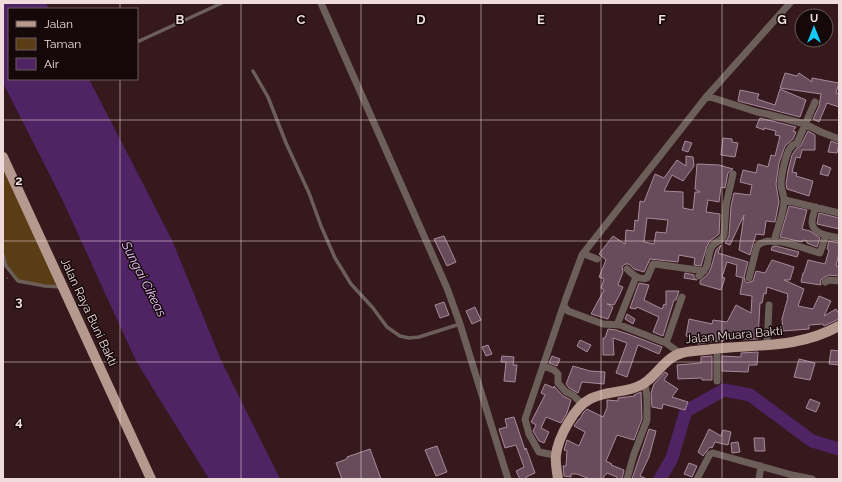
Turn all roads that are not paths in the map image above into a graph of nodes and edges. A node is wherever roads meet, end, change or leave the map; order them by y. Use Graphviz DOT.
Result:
graph roads {
  1 [pos="222,3"];
  2 [pos="322,3"];
  3 [pos="790,3"];
  4 [pos="138,42"];
  5 [pos="253,71"];
  6 [pos="707,96"];
  7 [pos="815,102"];
  8 [pos="805,124"];
  9 [pos="839,139"];
  10 [pos="3,157"];
  11 [pos="733,174"];
  12 [pos="784,200"];
  13 [pos="816,207"];
  14 [pos="839,213"];
  15 [pos="826,235"];
  16 [pos="839,238"];
  17 [pos="774,242"];
  18 [pos="584,254"];
  19 [pos="3,255"];
  20 [pos="596,259"];
  21 [pos="627,269"];
  22 [pos="636,277"];
  23 [pos="749,278"];
  24 [pos="839,281"];
  25 [pos="825,282"];
  26 [pos="63,287"];
  27 [pos="682,297"];
  28 [pos="564,306"];
  29 [pos="770,306"];
  30 [pos="460,324"];
  31 [pos="617,325"];
  32 [pos="839,326"];
  33 [pos="666,343"];
  34 [pos="768,346"];
  35 [pos="717,349"];
  36 [pos="680,353"];
  37 [pos="544,366"];
  38 [pos="717,381"];
  39 [pos="645,383"];
  40 [pos="582,404"];
  41 [pos="556,454"];
  42 [pos="761,466"];
  43 [pos="151,479"];
  44 [pos="508,479"];
  45 [pos="558,479"];
  46 [pos="627,479"];
  47 [pos="697,479"];
  48 [pos="759,479"];
  49 [pos="812,479"];
  1 -- 4 [label="lane"];
  2 -- 30 [label="street"];
  3 -- 6 [label="street"];
  5 -- 30 [label="lane"];
  6 -- 8 [label="street"];
  6 -- 18 [label="street"];
  7 -- 8 [label="street"];
  8 -- 9 [label="street"];
  8 -- 12 [label="street"];
  10 -- 26 [label="main road, Jalan Raya Buni Bakti"];
  11 -- 22 [label="street"];
  12 -- 13 [label="street"];
  12 -- 17 [label="street"];
  13 -- 14 [label="street"];
  13 -- 15 [label="street"];
  15 -- 16 [label="street"];
  15 -- 17 [label="street"];
  17 -- 23 [label="street"];
  18 -- 20 [label="street"];
  18 -- 28 [label="street"];
  19 -- 26 [label="lane"];
  21 -- 22 [label="street"];
  22 -- 31 [label="street"];
  24 -- 25 [label="street"];
  26 -- 43 [label="main road, Jalan Raya Buni Bakti"];
  27 -- 33 [label="street"];
  28 -- 31 [label="street"];
  28 -- 37 [label="street"];
  29 -- 34 [label="street"];
  30 -- 44 [label="street"];
  31 -- 33 [label="street"];
  32 -- 34 [label="main road, Jalan Muara Bakti"];
  33 -- 36 [label="street"];
  34 -- 35 [label="main road, Jalan Muara Bakti"];
  35 -- 36 [label="main road, Jalan Muara Bakti"];
  35 -- 38 [label="street"];
  36 -- 39 [label="main road, Jalan Muara Bakti"];
  37 -- 40 [label="street"];
  37 -- 41 [label="street"];
  39 -- 40 [label="main road, Jalan Muara Bakti"];
  39 -- 46 [label="street"];
  40 -- 41 [label="main road, Jalan Muara Bakti"];
  41 -- 45 [label="main road, Jalan Muara Bakti"];
  42 -- 47 [label="street"];
  42 -- 48 [label="street"];
  42 -- 49 [label="street"];
}
